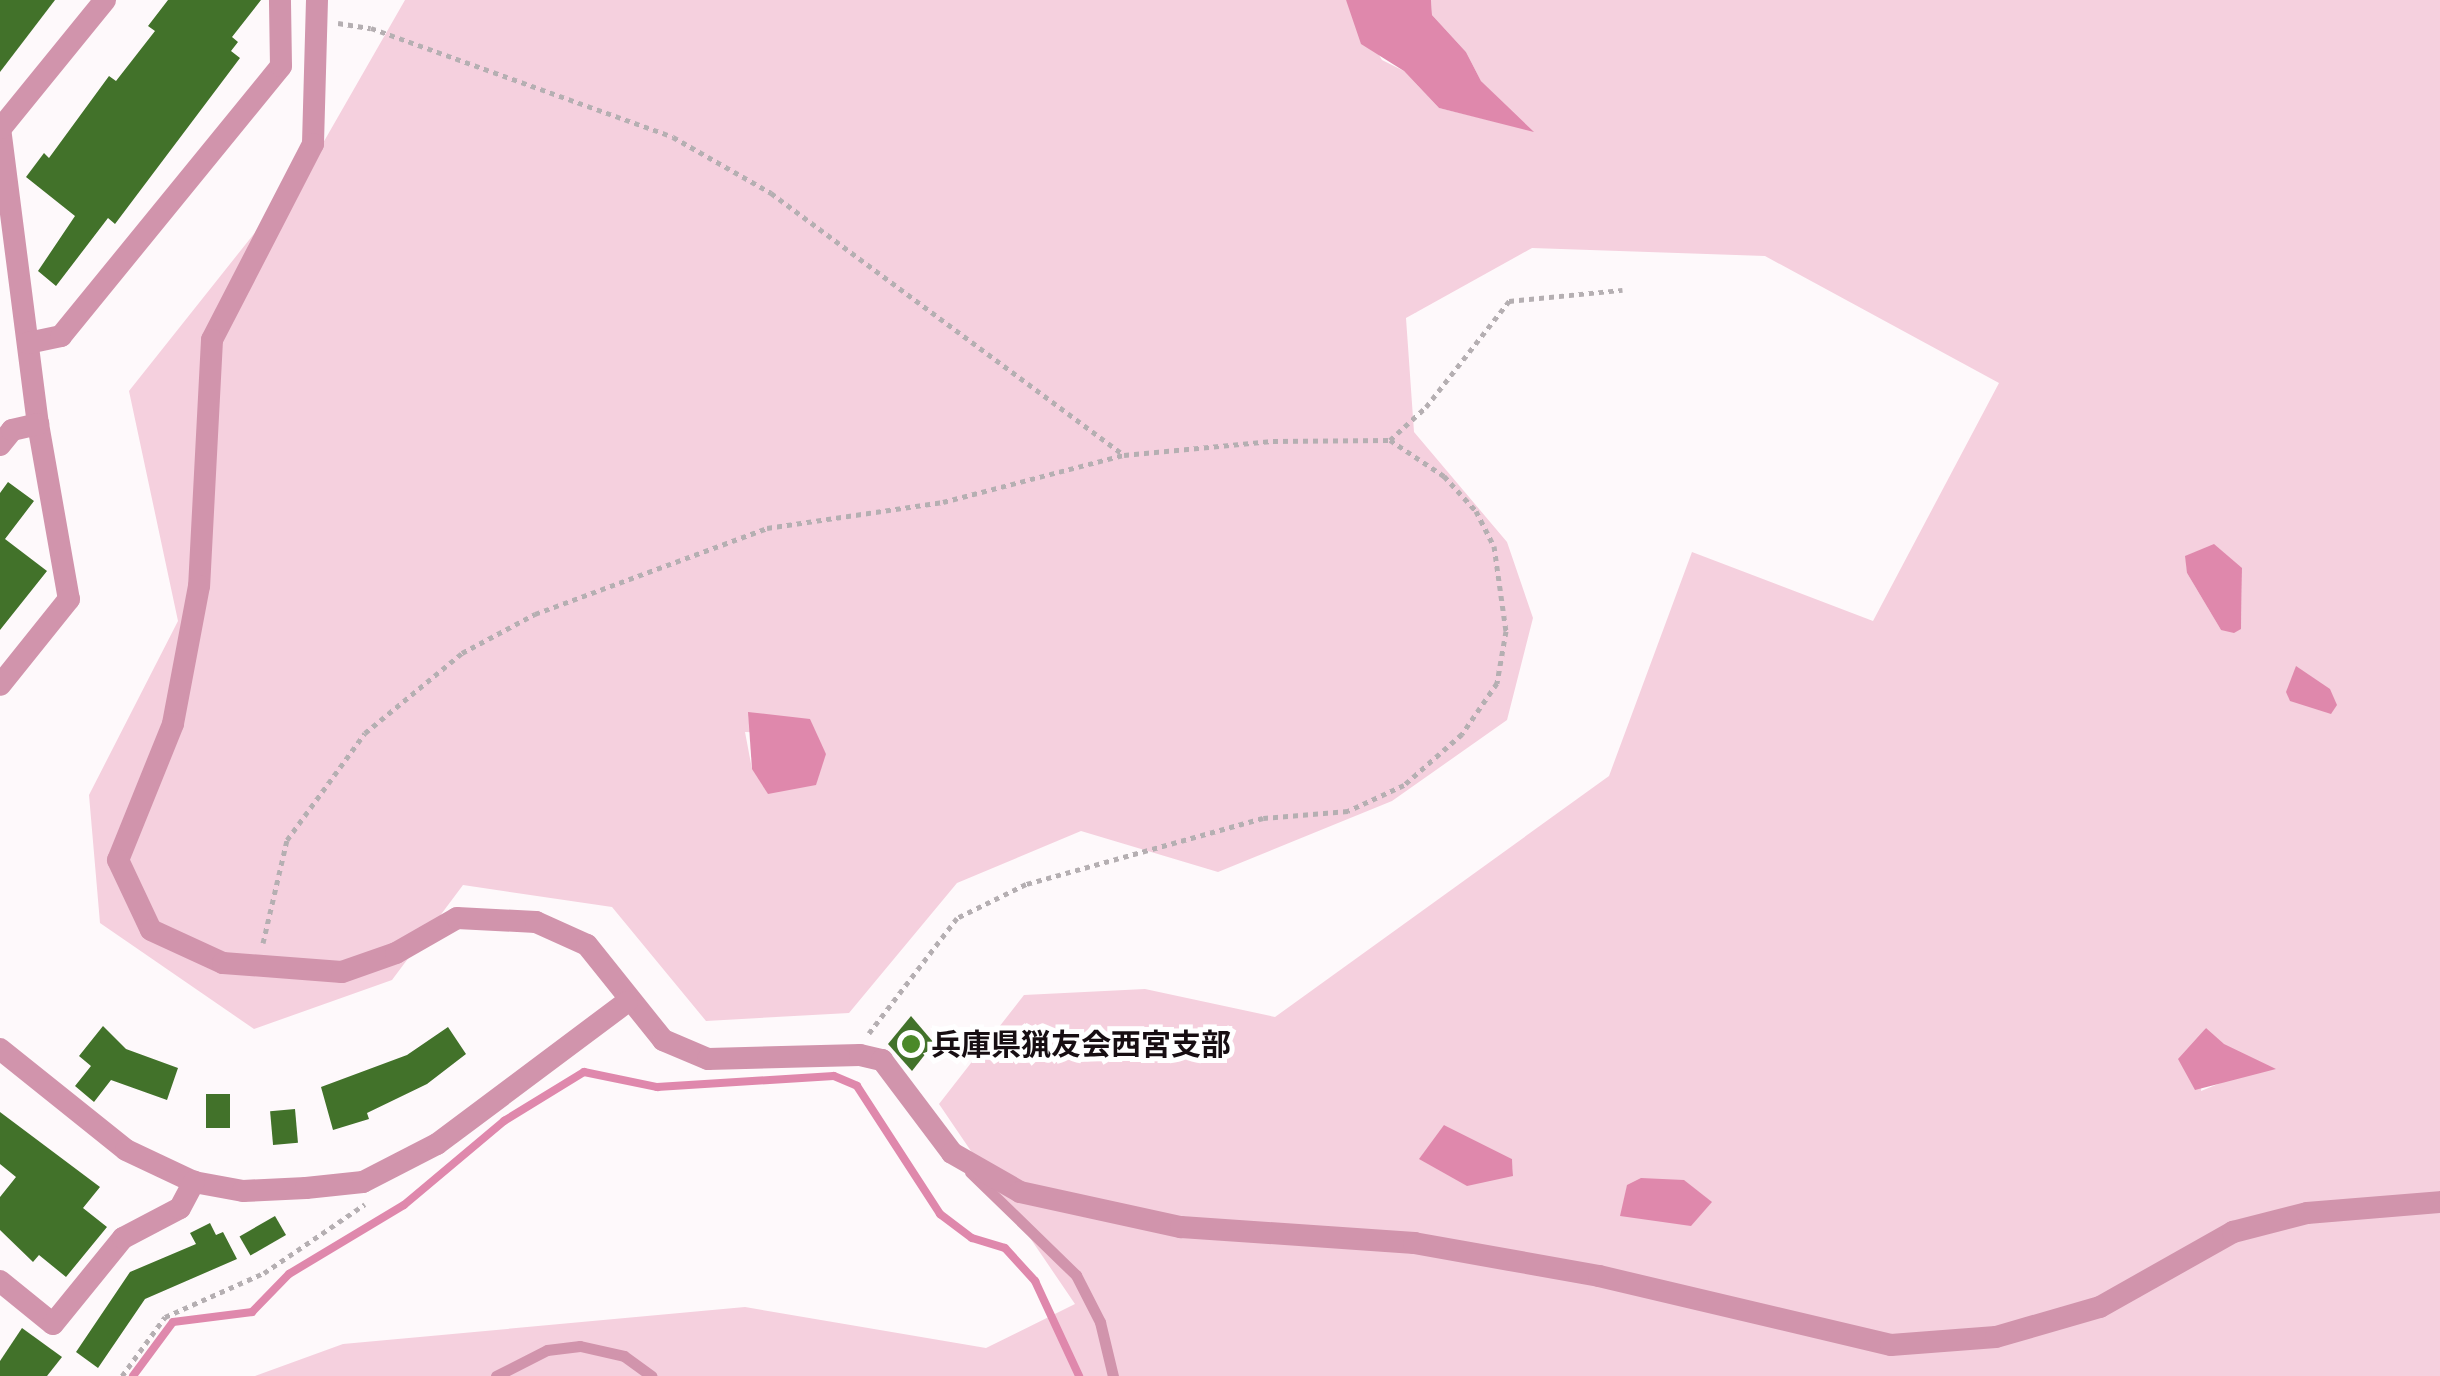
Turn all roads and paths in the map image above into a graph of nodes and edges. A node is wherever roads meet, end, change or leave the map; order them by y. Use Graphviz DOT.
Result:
graph roads {
  1 [pos="105,0"];
  2 [pos="280,0"];
  3 [pos="317,10"];
  4 [pos="0,128"];
  5 [pos="1622,290"];
  6 [pos="28,343"];
  7 [pos="38,424"];
  8 [pos="1390,440"];
  9 [pos="0,445"];
  10 [pos="1124,455"];
  11 [pos="0,685"];
  12 [pos="278,967"];
  13 [pos="628,1002"];
  14 [pos="0,1048"];
  15 [pos="860,1055"];
  16 [pos="952,1153"];
  17 [pos="194,1182"];
  18 [pos="363,1182"];
  19 [pos="2440,1202"];
  20 [pos="3,1290"];
  21 [pos="122,1376"];
  22 [pos="496,1376"];
  23 [pos="652,1376"];
  24 [pos="1114,1376"];
  1 -- 4 [label="street"];
  2 -- 6 [label="street"];
  3 -- 10 [label="path"];
  3 -- 12 [label="street"];
  4 -- 6 [label="street"];
  5 -- 8 [label="path"];
  6 -- 7 [label="street"];
  7 -- 9 [label="street"];
  7 -- 11 [label="street"];
  8 -- 10 [label="path"];
  8 -- 15 [label="path"];
  10 -- 12 [label="path"];
  12 -- 13 [label="street"];
  13 -- 15 [label="street"];
  13 -- 18 [label="street"];
  14 -- 17 [label="street"];
  15 -- 16 [label="street"];
  16 -- 19 [label="street"];
  16 -- 24 [label="lane"];
  17 -- 18 [label="street"];
  17 -- 20 [label="street"];
  18 -- 21 [label="path"];
  22 -- 23 [label="lane"];
}
